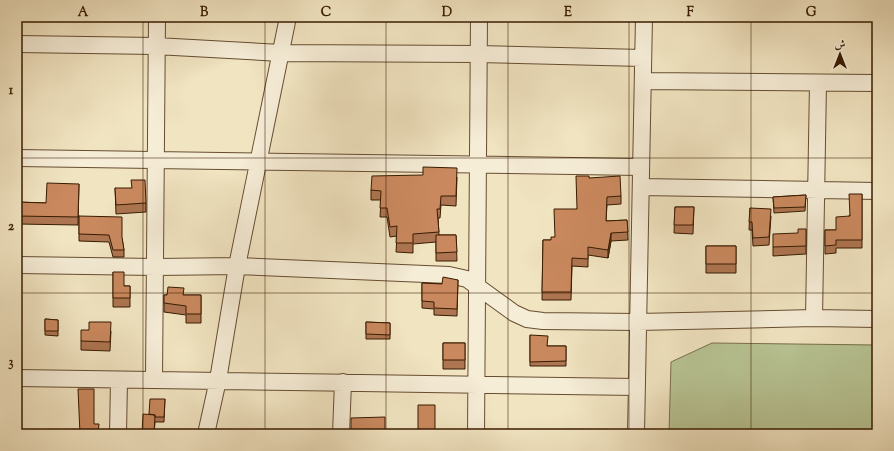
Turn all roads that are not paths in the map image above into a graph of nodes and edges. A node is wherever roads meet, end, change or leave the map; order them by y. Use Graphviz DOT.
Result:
graph roads {
  1 [pos="156,17"];
  2 [pos="288,17"];
  3 [pos="479,17"];
  4 [pos="644,17"];
  5 [pos="17,44"];
  6 [pos="156,46"];
  7 [pos="281,53"];
  8 [pos="478,54"];
  9 [pos="643,58"];
  10 [pos="643,81"];
  11 [pos="818,82"];
  12 [pos="877,83"];
  13 [pos="17,158"];
  14 [pos="155,160"];
  15 [pos="257,162"];
  16 [pos="478,165"];
  17 [pos="640,167"];
  18 [pos="641,187"];
  19 [pos="815,190"];
  20 [pos="877,192"];
  21 [pos="17,265"];
  22 [pos="237,266"];
  23 [pos="156,267"];
  24 [pos="478,287"];
  25 [pos="814,318"];
  26 [pos="877,319"];
  27 [pos="638,322"];
  28 [pos="17,378"];
  29 [pos="154,379"];
  30 [pos="119,380"];
  31 [pos="218,380"];
  32 [pos="343,382"];
  33 [pos="477,386"];
  34 [pos="637,387"];
  35 [pos="118,434"];
  36 [pos="206,434"];
  37 [pos="341,434"];
  38 [pos="476,434"];
  39 [pos="636,434"];
  1 -- 6 [label="street"];
  2 -- 7 [label="street"];
  3 -- 8 [label="street"];
  4 -- 9 [label="street"];
  5 -- 6 [label="street"];
  6 -- 7 [label="street"];
  6 -- 14 [label="street"];
  7 -- 8 [label="street"];
  7 -- 15 [label="street"];
  8 -- 9 [label="street"];
  8 -- 16 [label="street"];
  9 -- 10 [label="street"];
  10 -- 11 [label="street"];
  10 -- 17 [label="street"];
  11 -- 12 [label="street"];
  11 -- 19 [label="street"];
  13 -- 14 [label="street"];
  14 -- 15 [label="street"];
  14 -- 23 [label="street"];
  15 -- 16 [label="street"];
  15 -- 22 [label="street"];
  16 -- 17 [label="street"];
  16 -- 24 [label="street"];
  17 -- 18 [label="street"];
  18 -- 19 [label="street"];
  18 -- 27 [label="street"];
  19 -- 20 [label="street"];
  19 -- 25 [label="street"];
  21 -- 23 [label="street"];
  22 -- 23 [label="street"];
  22 -- 24 [label="street"];
  22 -- 31 [label="street"];
  23 -- 29 [label="street"];
  24 -- 27 [label="street"];
  24 -- 33 [label="street"];
  25 -- 26 [label="street"];
  25 -- 27 [label="street"];
  27 -- 34 [label="street"];
  28 -- 30 [label="street"];
  29 -- 30 [label="street"];
  29 -- 31 [label="street"];
  30 -- 35 [label="street"];
  31 -- 32 [label="street"];
  31 -- 36 [label="street"];
  32 -- 33 [label="street"];
  32 -- 37 [label="street"];
  33 -- 34 [label="street"];
  33 -- 38 [label="street"];
  34 -- 39 [label="street"];
}
